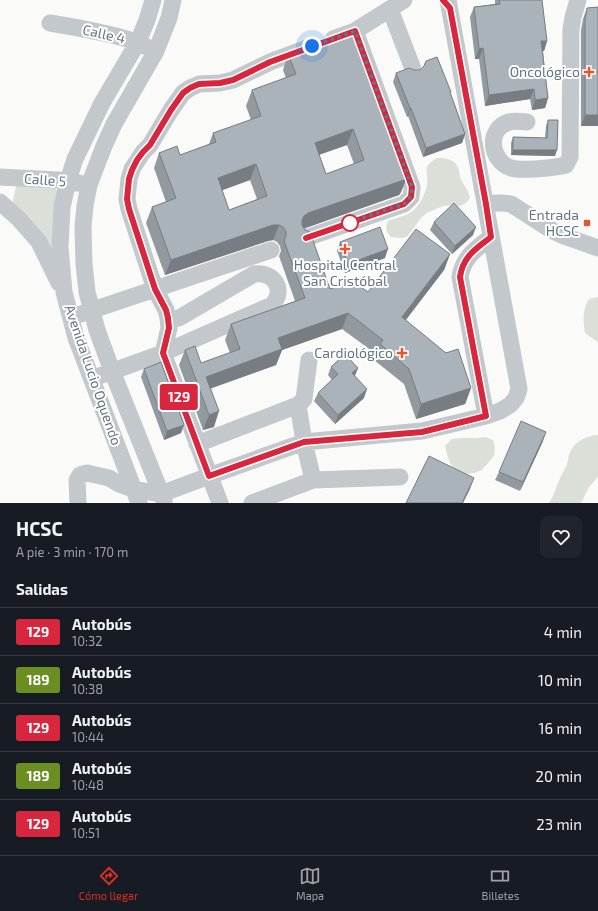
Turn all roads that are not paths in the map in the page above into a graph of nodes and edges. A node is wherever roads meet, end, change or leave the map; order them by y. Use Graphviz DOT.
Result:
graph roads {
  1 [pos="153,0"];
  2 [pos="172,0"];
  3 [pos="404,0"];
  4 [pos="578,0"];
  5 [pos="447,3"];
  6 [pos="390,9"];
  7 [pos="50,23"];
  8 [pos="355,31"];
  9 [pos="138,42"];
  10 [pos="156,51"];
  11 [pos="413,69"];
  12 [pos="527,122"];
  13 [pos="8,178"];
  14 [pos="68,182"];
  15 [pos="0,184"];
  16 [pos="89,185"];
  17 [pos="1,202"];
  18 [pos="486,204"];
  19 [pos="491,237"];
  20 [pos="306,238"];
  21 [pos="598,248"];
  22 [pos="271,250"];
  23 [pos="155,289"];
  24 [pos="64,292"];
  25 [pos="92,310"];
  26 [pos="71,318"];
  27 [pos="168,318"];
  28 [pos="163,353"];
  29 [pos="310,360"];
  30 [pos="112,371"];
  31 [pos="92,379"];
  32 [pos="298,405"];
  33 [pos="486,416"];
  34 [pos="304,442"];
  35 [pos="197,444"];
  36 [pos="209,476"];
  37 [pos="400,476"];
  38 [pos="313,480"];
  39 [pos="136,496"];
  40 [pos="163,498"];
  41 [pos="78,503"];
  42 [pos="220,503"];
  43 [pos="252,503"];
  1 -- 9 [label="street, Avenida Lucio Oquendo"];
  2 -- 10 [label="street, Avenida Lucio Oquendo"];
  3 -- 6 [label="street"];
  4 -- 12 [label="street"];
  5 -- 18 [label="street"];
  6 -- 8 [label="street"];
  6 -- 11 [label="street"];
  7 -- 9 [label="street, Calle 4"];
  8 -- 20 [label="street"];
  8 -- 23 [label="street"];
  9 -- 10 [label="street, Calle 4"];
  9 -- 14 [label="street, Avenida Lucio Oquendo"];
  10 -- 16 [label="street, Avenida Lucio Oquendo"];
  13 -- 14 [label="street, Calle 5"];
  13 -- 15 [label="street"];
  14 -- 16 [label="street, Calle 5"];
  14 -- 24 [label="street, Avenida Lucio Oquendo"];
  16 -- 25 [label="street, Avenida Lucio Oquendo"];
  17 -- 24 [label="street"];
  18 -- 19 [label="street"];
  18 -- 21 [label="street"];
  19 -- 33 [label="street"];
  19 -- 33 [label="street"];
  22 -- 23 [label="street"];
  23 -- 25 [label="street"];
  23 -- 27 [label="street"];
  24 -- 26 [label="street, Avenida Lucio Oquendo"];
  25 -- 26 [label="street"];
  25 -- 30 [label="street, Avenida Lucio Oquendo"];
  26 -- 31 [label="street, Avenida Lucio Oquendo"];
  27 -- 28 [label="street"];
  27 -- 28 [label="street"];
  28 -- 30 [label="street"];
  28 -- 35 [label="street"];
  29 -- 32 [label="street"];
  30 -- 31 [label="street"];
  30 -- 40 [label="street, Avenida Lucio Oquendo"];
  31 -- 39 [label="street, Avenida Lucio Oquendo"];
  32 -- 34 [label="street"];
  32 -- 35 [label="street"];
  33 -- 34 [label="street"];
  34 -- 36 [label="street"];
  34 -- 38 [label="street"];
  35 -- 36 [label="street"];
  36 -- 40 [label="street"];
  36 -- 42 [label="street"];
  37 -- 38 [label="street"];
  38 -- 43 [label="street"];
  39 -- 40 [label="street"];
  39 -- 41 [label="street"];
}
